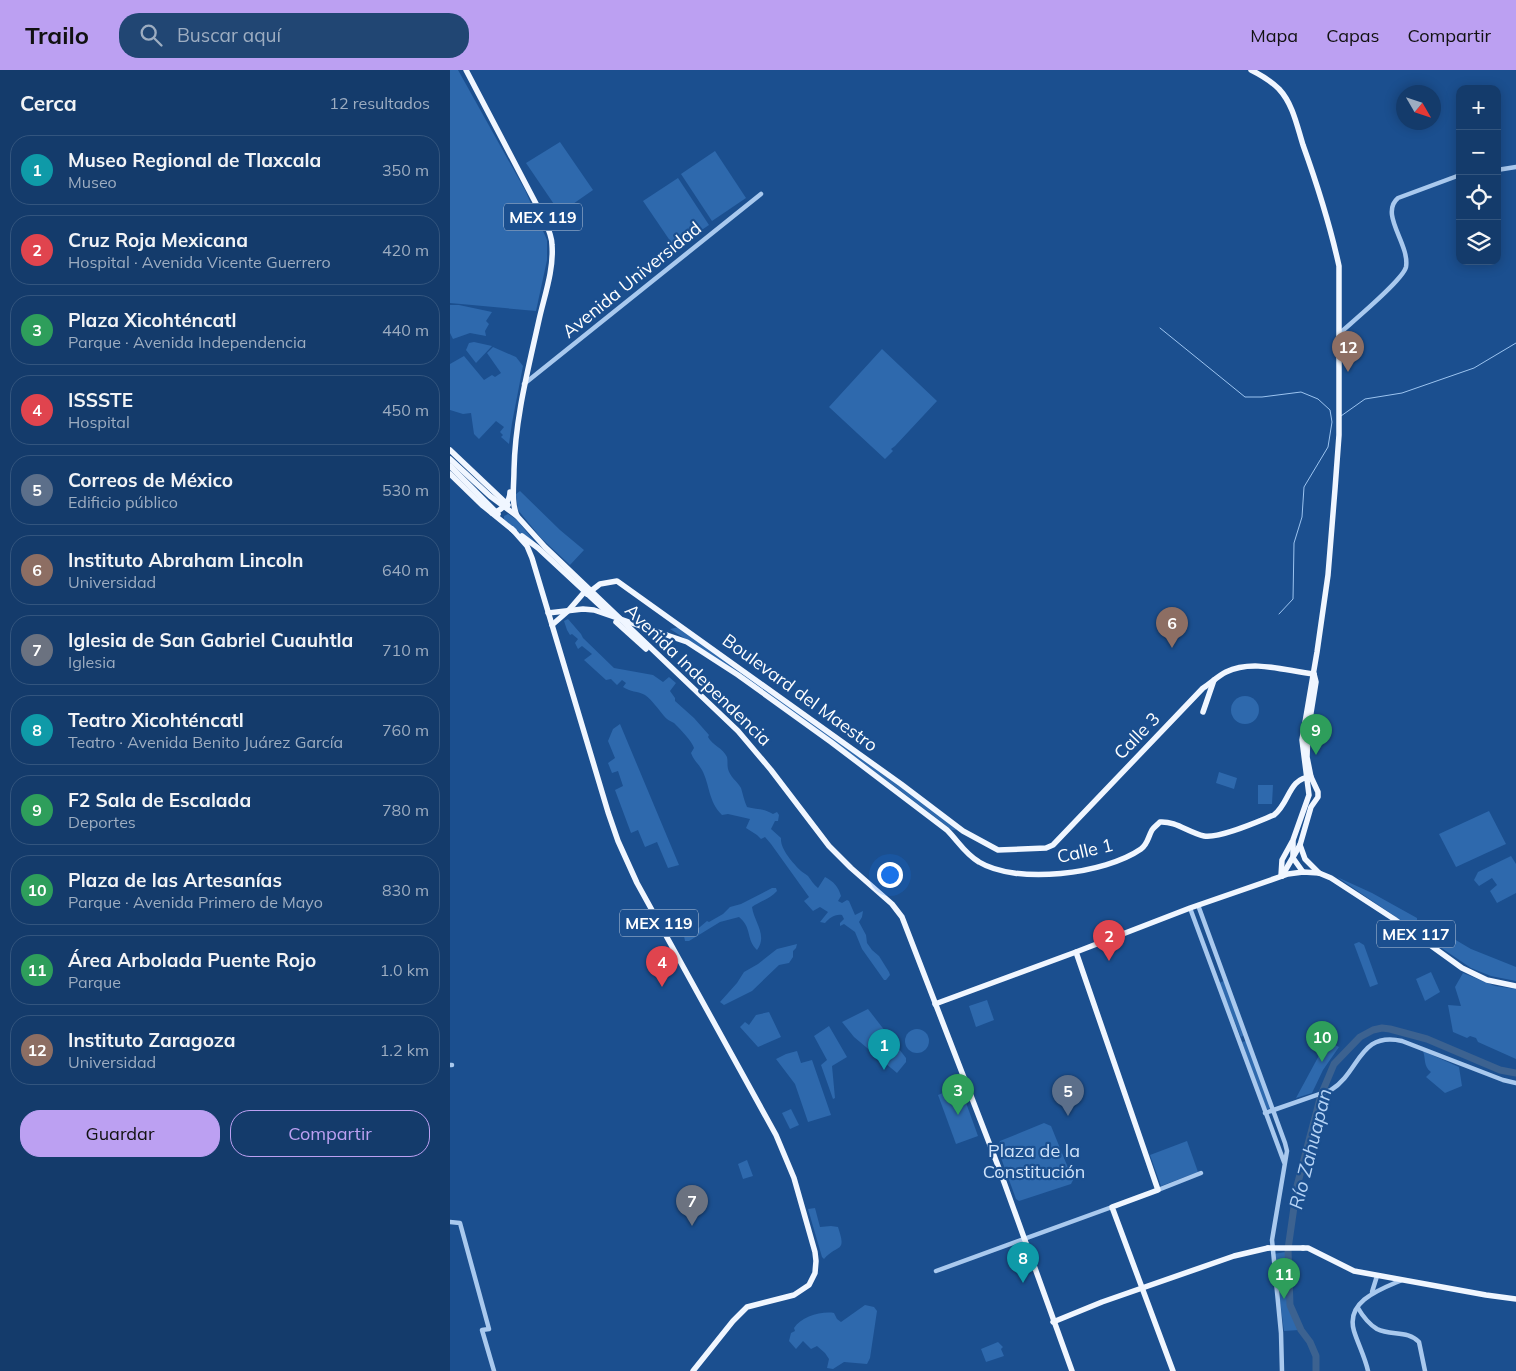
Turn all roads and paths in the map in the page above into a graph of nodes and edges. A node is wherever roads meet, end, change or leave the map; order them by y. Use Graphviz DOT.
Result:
graph roads {
  1 [pos="466,70"];
  2 [pos="1250,70"];
  3 [pos="1256,70"];
  4 [pos="1263,76"];
  5 [pos="1516,167"];
  6 [pos="1501,169"];
  7 [pos="1456,176"];
  8 [pos="761,194"];
  9 [pos="1340,333"];
  10 [pos="524,383"];
  11 [pos="450,450"];
  12 [pos="450,459"];
  13 [pos="450,466"];
  14 [pos="450,474"];
  15 [pos="510,488"];
  16 [pos="497,494"];
  17 [pos="505,505"];
  18 [pos="495,512"];
  19 [pos="514,513"];
  20 [pos="502,520"];
  21 [pos="512,529"];
  22 [pos="588,591"];
  23 [pos="568,611"];
  24 [pos="548,613"];
  25 [pos="609,614"];
  26 [pos="617,617"];
  27 [pos="552,625"];
  28 [pos="642,625"];
  29 [pos="633,632"];
  30 [pos="692,634"];
  31 [pos="687,642"];
  32 [pos="1314,674"];
  33 [pos="1214,680"];
  34 [pos="1203,712"];
  35 [pos="1309,777"];
  36 [pos="893,778"];
  37 [pos="888,784"];
  38 [pos="1308,799"];
  39 [pos="1315,801"];
  40 [pos="1293,840"];
  41 [pos="1300,845"];
  42 [pos="993,848"];
  43 [pos="1293,858"];
  44 [pos="1303,872"];
  45 [pos="1319,873"];
  46 [pos="1281,876"];
  47 [pos="1198,905"];
  48 [pos="1190,908"];
  49 [pos="898,911"];
  50 [pos="1210,940"];
  51 [pos="1203,943"];
  52 [pos="1076,952"];
  53 [pos="1516,986"];
  54 [pos="935,1004"];
  55 [pos="1516,1083"];
  56 [pos="1272,1110"];
  57 [pos="1265,1113"];
  58 [pos="1284,1162"];
  59 [pos="1201,1173"];
  60 [pos="1158,1190"];
  61 [pos="1112,1207"];
  62 [pos="450,1222"];
  63 [pos="1024,1238"];
  64 [pos="936,1270"];
  65 [pos="1377,1276"];
  66 [pos="1402,1280"];
  67 [pos="1142,1289"];
  68 [pos="1372,1292"];
  69 [pos="1516,1298"];
  70 [pos="1358,1308"];
  71 [pos="1053,1322"];
  72 [pos="494,1371"];
  73 [pos="693,1371"];
  74 [pos="1072,1371"];
  75 [pos="1173,1371"];
  76 [pos="1282,1371"];
  77 [pos="1368,1371"];
  78 [pos="1425,1371"];
  1 -- 10 [label="main road, MEX 119"];
  2 -- 4 [label="main road"];
  3 -- 4 [label="street"];
  4 -- 9 [label="main road"];
  5 -- 6 [label="street"];
  7 -- 9 [label="street"];
  8 -- 10 [label="street, Avenida Universidad"];
  9 -- 32 [label="main road"];
  10 -- 15 [label="main road, MEX 119"];
  10 -- 19 [label="main road, MEX 119"];
  11 -- 16 [label="main road"];
  12 -- 17 [label="main road, MEX 119"];
  13 -- 18 [label="main road"];
  14 -- 18 [label="main road"];
  15 -- 16 [label="main road"];
  15 -- 17 [label="main road, MEX 119"];
  16 -- 17 [label="main road"];
  17 -- 18 [label="main road"];
  17 -- 19 [label="main road, MEX 119"];
  18 -- 20 [label="main road, Avenida Independencia"];
  19 -- 20 [label="main road"];
  19 -- 22 [label="main road, Avenida Independencia / MEX 119"];
  20 -- 21 [label="main road, Avenida Independencia / MEX 119"];
  21 -- 22 [label="main road, Avenida Independencia / MEX 119"];
  21 -- 24 [label="main road, MEX 119"];
  22 -- 23 [label="main road"];
  22 -- 25 [label="main road, Avenida Independencia / MEX 119"];
  22 -- 26 [label="main road, Avenida Independencia / MEX 119"];
  22 -- 30 [label="main road, Boulevard del Maestro"];
  23 -- 24 [label="main road"];
  23 -- 25 [label="main road"];
  23 -- 27 [label="main road"];
  24 -- 27 [label="main road, MEX 119"];
  25 -- 26 [label="main road"];
  25 -- 49 [label="main road, Avenida Independencia / MEX 119"];
  26 -- 28 [label="main road"];
  26 -- 29 [label="main road, Avenida Independencia / MEX 119"];
  27 -- 73 [label="main road, MEX 119"];
  28 -- 29 [label="main road"];
  28 -- 31 [label="main road"];
  29 -- 49 [label="main road, Avenida Independencia / MEX 119"];
  30 -- 31 [label="main road"];
  30 -- 36 [label="main road, Boulevard del Maestro"];
  31 -- 37 [label="main road"];
  32 -- 33 [label="main road, Calle 3"];
  32 -- 35 [label="main road"];
  33 -- 34 [label="main road"];
  33 -- 42 [label="main road, Calle 3"];
  35 -- 37 [label="main road, Calle 1"];
  35 -- 38 [label="main road"];
  35 -- 39 [label="main road"];
  36 -- 37 [label="main road"];
  36 -- 42 [label="main road, Boulevard del Maestro"];
  38 -- 39 [label="main road"];
  38 -- 40 [label="main road"];
  39 -- 41 [label="main road"];
  40 -- 43 [label="main road"];
  40 -- 46 [label="main road"];
  41 -- 43 [label="main road"];
  41 -- 45 [label="main road"];
  43 -- 44 [label="main road"];
  43 -- 46 [label="main road"];
  44 -- 45 [label="main road, MEX 117"];
  44 -- 46 [label="main road, MEX 117"];
  45 -- 53 [label="main road, MEX 117"];
  46 -- 47 [label="main road, MEX 117"];
  47 -- 48 [label="main road, MEX 117"];
  47 -- 50 [label="street"];
  48 -- 51 [label="street"];
  48 -- 52 [label="main road, MEX 117"];
  49 -- 54 [label="main road, Avenida Independencia / MEX 119"];
  50 -- 51 [label="street"];
  50 -- 56 [label="street"];
  51 -- 57 [label="street"];
  52 -- 54 [label="main road"];
  52 -- 60 [label="main road"];
  54 -- 63 [label="main road, Avenida Independencia / MEX 119"];
  55 -- 56 [label="street"];
  56 -- 57 [label="street"];
  56 -- 58 [label="street"];
  57 -- 58 [label="street"];
  58 -- 76 [label="street"];
  59 -- 60 [label="street"];
  60 -- 61 [label="main road"];
  61 -- 63 [label="street"];
  61 -- 67 [label="main road"];
  62 -- 72 [label="street"];
  63 -- 64 [label="street"];
  63 -- 71 [label="main road, MEX 119"];
  65 -- 66 [label="main road"];
  65 -- 67 [label="main road, bridge"];
  65 -- 68 [label="street"];
  66 -- 68 [label="street"];
  66 -- 69 [label="main road"];
  67 -- 71 [label="main road"];
  67 -- 75 [label="main road"];
  68 -- 70 [label="street"];
  70 -- 77 [label="street"];
  70 -- 78 [label="street"];
  71 -- 74 [label="main road, MEX 119"];
}
